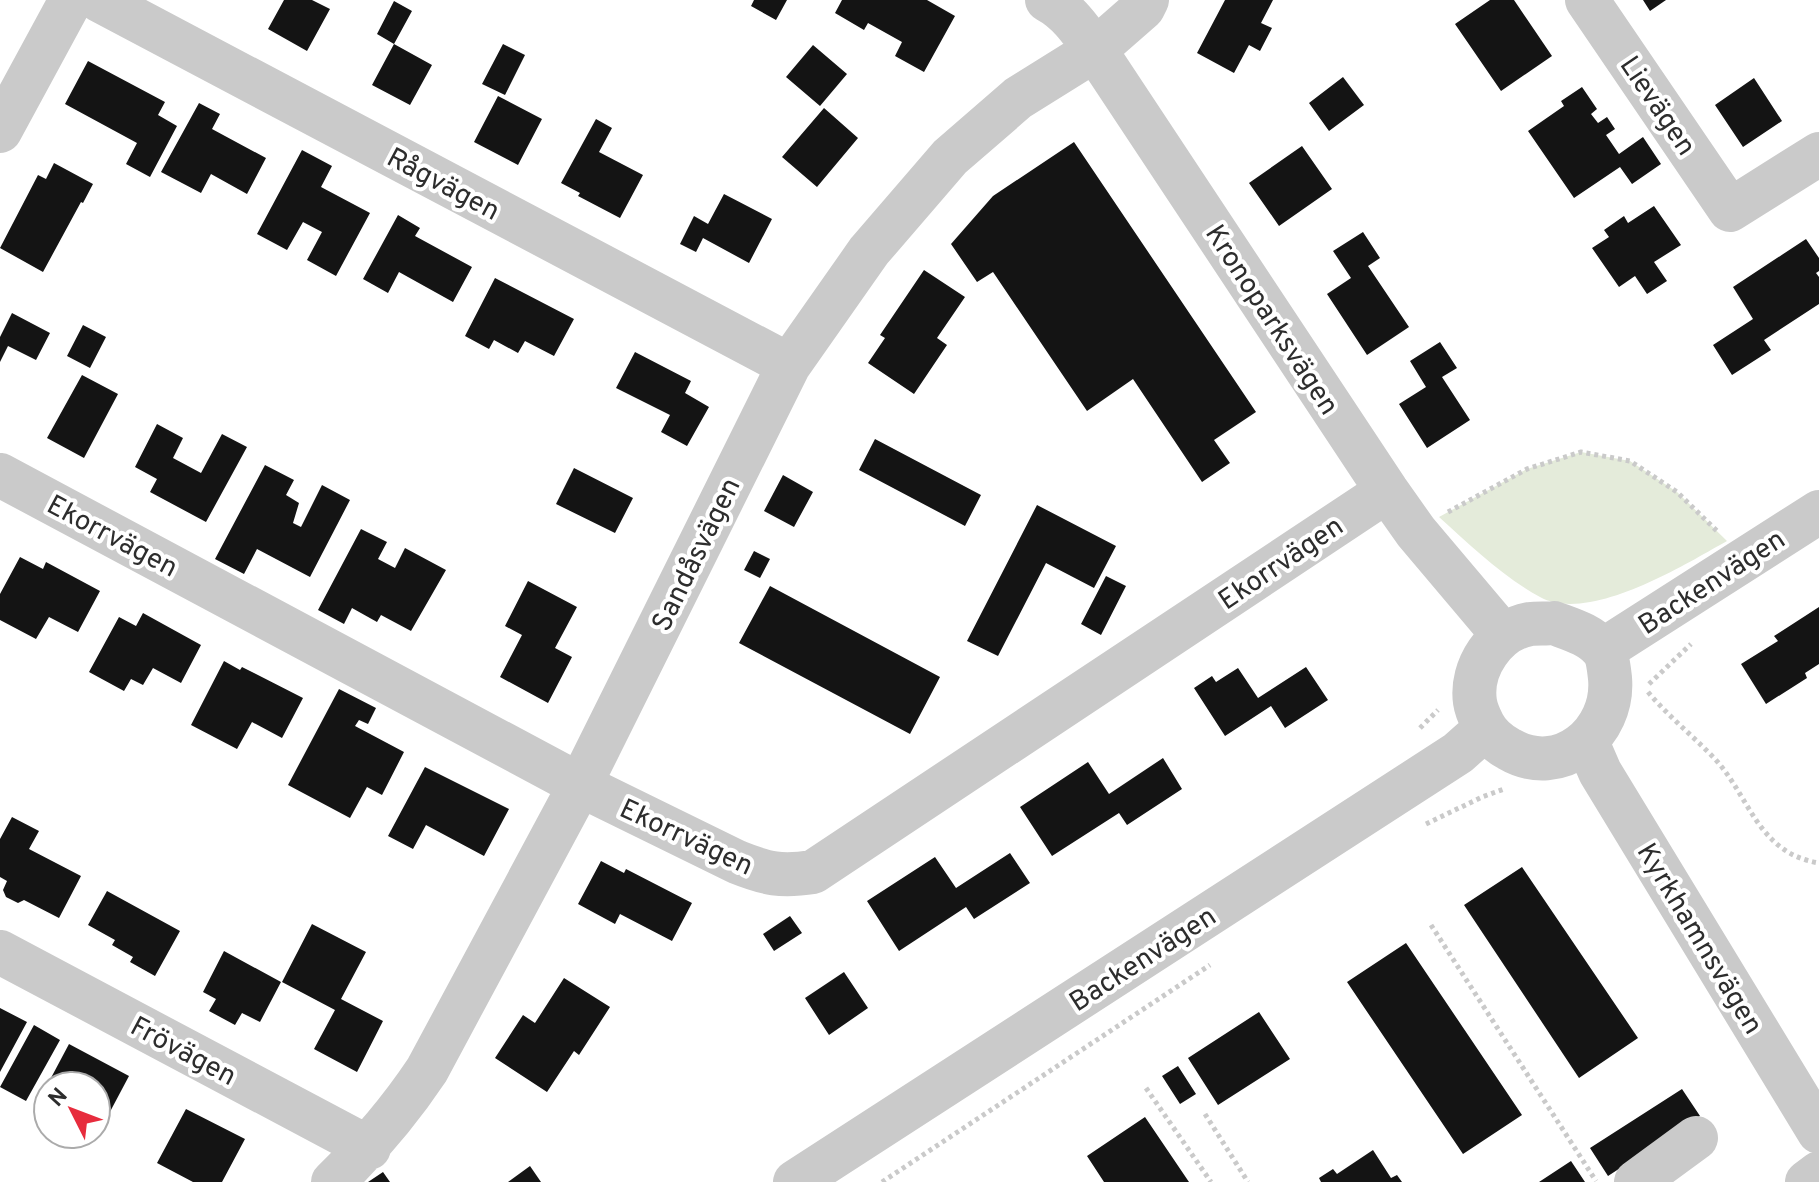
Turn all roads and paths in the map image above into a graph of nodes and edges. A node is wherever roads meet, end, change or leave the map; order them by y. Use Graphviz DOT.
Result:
graph roads {
  1 [pos="71,0"];
  2 [pos="99,0"];
  3 [pos="1047,0"];
  4 [pos="1147,0"];
  5 [pos="1587,0"];
  6 [pos="1095,50"];
  7 [pos="0,131"];
  8 [pos="1819,154"];
  9 [pos="789,365"];
  10 [pos="0,475"];
  11 [pos="1387,491"];
  12 [pos="1819,512"];
  13 [pos="1416,532"];
  14 [pos="1727,541"];
  15 [pos="1503,635"];
  16 [pos="1603,650"];
  17 [pos="1646,689"];
  18 [pos="1485,729"];
  19 [pos="1587,742"];
  20 [pos="580,785"];
  21 [pos="1482,797"];
  22 [pos="1421,826"];
  23 [pos="1819,863"];
  24 [pos="1431,925"];
  25 [pos="0,952"];
  26 [pos="1212,963"];
  27 [pos="1146,1088"];
  28 [pos="1205,1114"];
  29 [pos="1819,1132"];
  30 [pos="1696,1138"];
  31 [pos="369,1148"];
  32 [pos="1819,1173"];
  33 [pos="333,1182"];
  34 [pos="795,1182"];
  35 [pos="882,1182"];
  36 [pos="1211,1182"];
  37 [pos="1248,1182"];
  38 [pos="1597,1182"];
  39 [pos="1636,1182"];
  40 [pos="1807,1182"];
  1 -- 7 [label="street"];
  2 -- 9 [label="street, Rågvägen"];
  3 -- 6 [label="street, Kronoparksvägen"];
  4 -- 6 [label="street, Sandåsvägen"];
  5 -- 8 [label="street, Lievägen"];
  6 -- 9 [label="street, Sandåsvägen"];
  6 -- 11 [label="street, Kronoparksvägen"];
  9 -- 20 [label="street, Sandåsvägen"];
  10 -- 20 [label="street, Ekorrvägen"];
  11 -- 13 [label="street, Kronoparksvägen"];
  11 -- 20 [label="street, Ekorrvägen"];
  12 -- 16 [label="street, Backenvägen"];
  13 -- 14 [label="path"];
  13 -- 15 [label="street, Kronoparksvägen"];
  15 -- 16 [label="street"];
  15 -- 18 [label="street"];
  16 -- 19 [label="street"];
  17 -- 23 [label="path"];
  18 -- 19 [label="street"];
  18 -- 34 [label="street, Backenvägen"];
  19 -- 29 [label="street, Kyrkhamnsvägen"];
  20 -- 31 [label="street, Sandåsvägen"];
  21 -- 22 [label="path"];
  24 -- 38 [label="path"];
  25 -- 31 [label="street, Frövägen"];
  26 -- 35 [label="path"];
  27 -- 36 [label="path"];
  28 -- 37 [label="path"];
  30 -- 39 [label="street"];
  31 -- 33 [label="street, Sandåsvägen"];
  32 -- 40 [label="street"];
}
